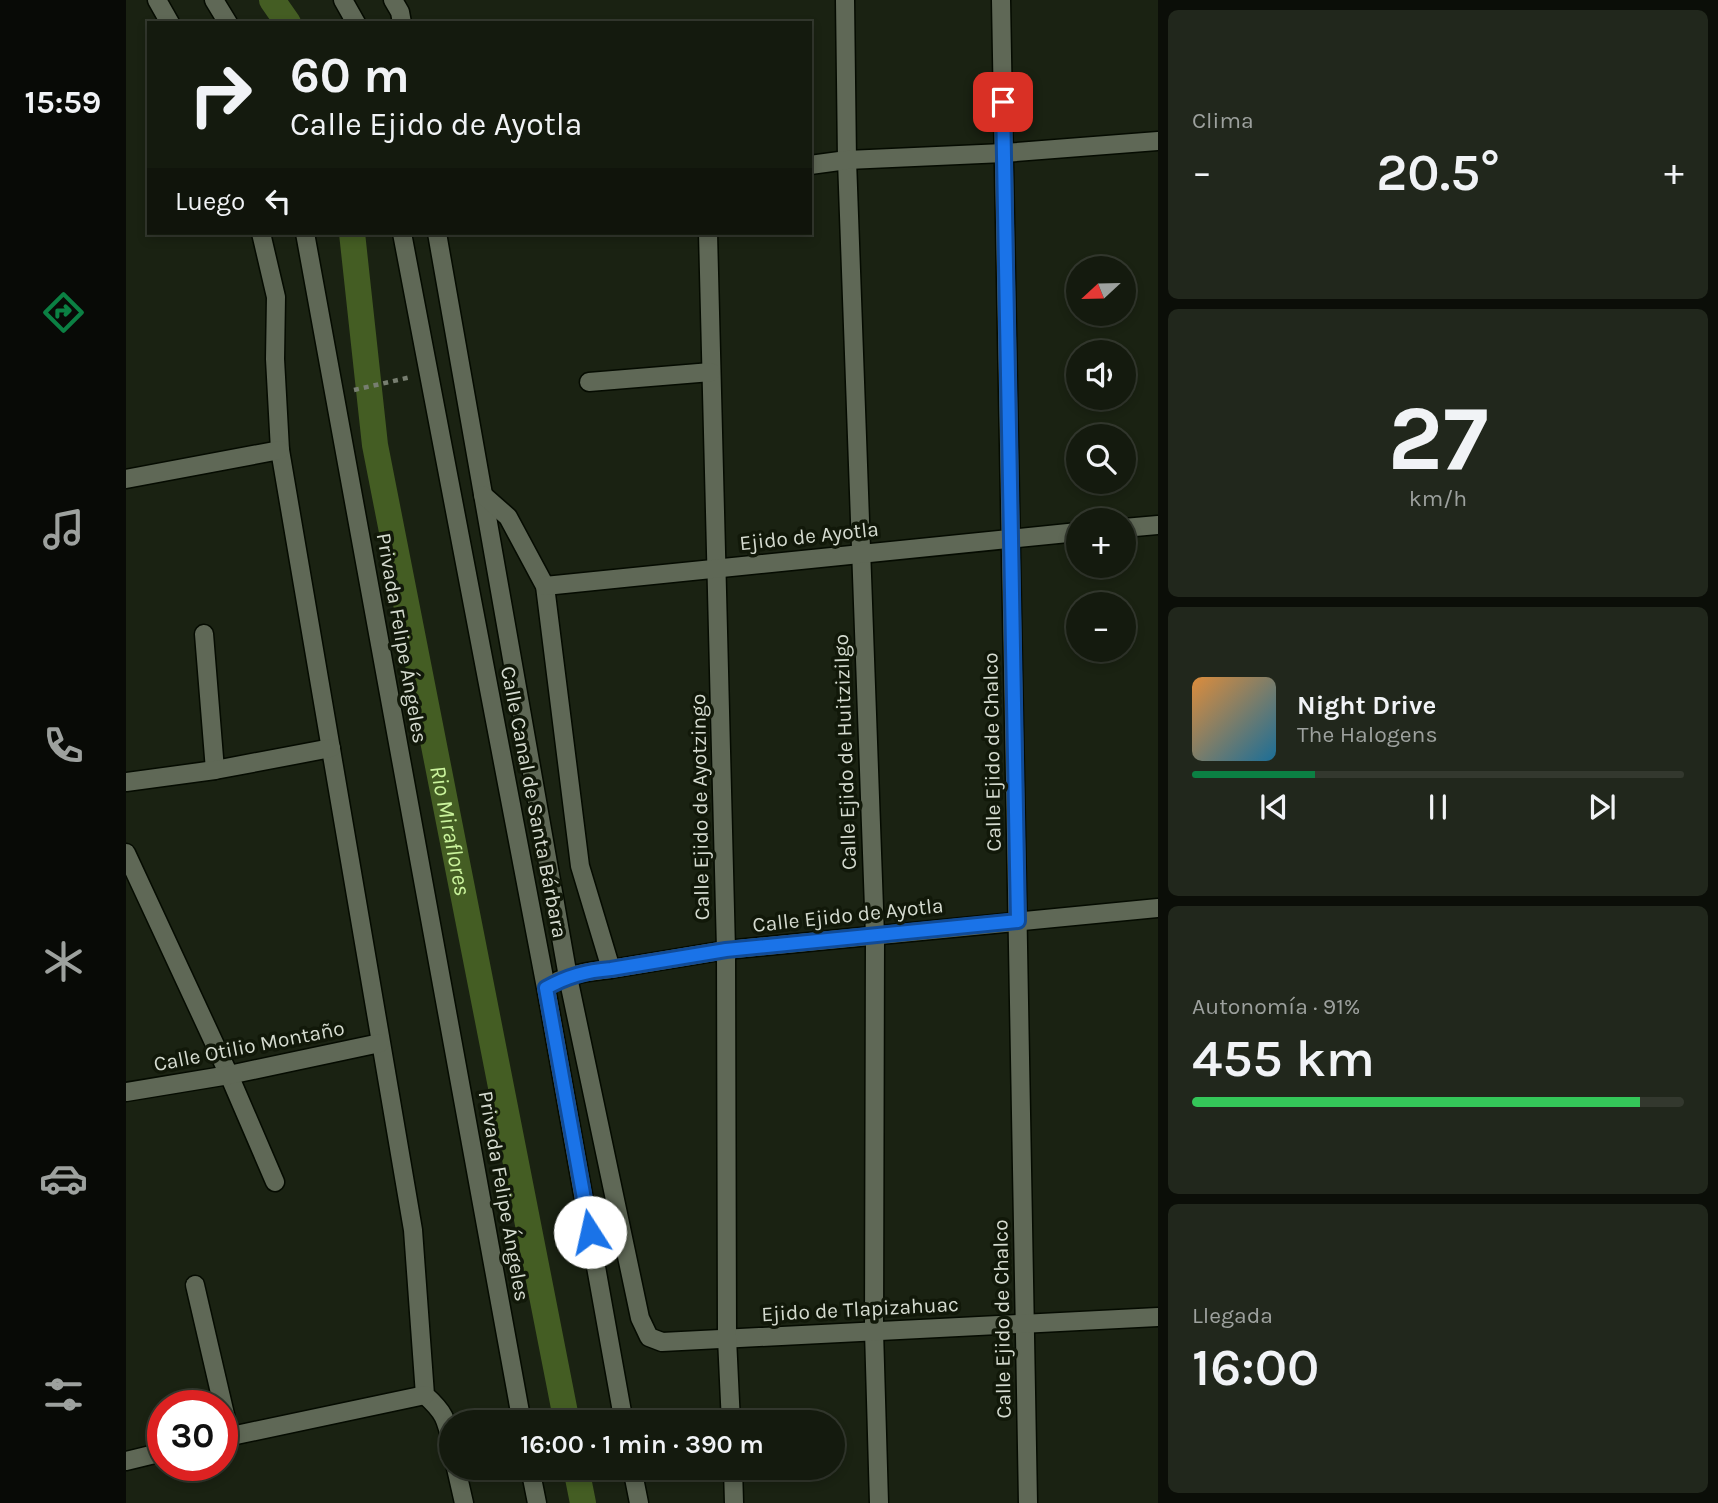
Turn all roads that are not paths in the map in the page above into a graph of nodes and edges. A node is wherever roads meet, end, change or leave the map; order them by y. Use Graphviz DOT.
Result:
graph roads {
  1 [pos="157,0"];
  2 [pos="214,0"];
  3 [pos="343,0"];
  4 [pos="393,0"];
  5 [pos="845,0"];
  6 [pos="1001,0"];
  7 [pos="169,21"];
  8 [pos="227,21"];
  9 [pos="355,21"];
  10 [pos="402,21"];
  11 [pos="1158,141"];
  12 [pos="1004,153"];
  13 [pos="847,160"];
  14 [pos="812,165"];
  15 [pos="261,235"];
  16 [pos="305,235"];
  17 [pos="402,235"];
  18 [pos="437,235"];
  19 [pos="708,235"];
  20 [pos="711,373"];
  21 [pos="589,382"];
  22 [pos="280,450"];
  23 [pos="127,473"];
  24 [pos="483,495"];
  25 [pos="1158,525"];
  26 [pos="1136,527"];
  27 [pos="1066,533"];
  28 [pos="1011,538"];
  29 [pos="861,554"];
  30 [pos="716,568"];
  31 [pos="545,586"];
  32 [pos="204,634"];
  33 [pos="331,748"];
  34 [pos="215,770"];
  35 [pos="126,782"];
  36 [pos="126,852"];
  37 [pos="1158,908"];
  38 [pos="1018,921"];
  39 [pos="875,936"];
  40 [pos="726,950"];
  41 [pos="611,969"];
  42 [pos="568,977"];
  43 [pos="546,988"];
  44 [pos="380,1043"];
  45 [pos="229,1076"];
  46 [pos="126,1093"];
  47 [pos="275,1182"];
  48 [pos="195,1285"];
  49 [pos="1158,1317"];
  50 [pos="1024,1324"];
  51 [pos="874,1331"];
  52 [pos="727,1338"];
  53 [pos="216,1390"];
  54 [pos="425,1395"];
  55 [pos="440,1410"];
  56 [pos="520,1410"];
  57 [pos="622,1410"];
  58 [pos="730,1410"];
  59 [pos="238,1434"];
  60 [pos="147,1456"];
  61 [pos="126,1461"];
  62 [pos="459,1480"];
  63 [pos="532,1480"];
  64 [pos="634,1480"];
  65 [pos="733,1480"];
  66 [pos="464,1503"];
  67 [pos="537,1503"];
  68 [pos="639,1503"];
  69 [pos="734,1503"];
  70 [pos="879,1503"];
  71 [pos="1028,1503"];
  1 -- 7 [label="street"];
  2 -- 8 [label="street"];
  3 -- 9 [label="street"];
  4 -- 10 [label="street"];
  5 -- 13 [label="street, Calle Ejido de Huitzizilgo"];
  6 -- 12 [label="street, Calle Ejido de Chalco"];
  11 -- 12 [label="street"];
  12 -- 13 [label="street"];
  12 -- 28 [label="street, Calle Ejido de Chalco"];
  13 -- 14 [label="street"];
  13 -- 29 [label="street, Calle Ejido de Huitzizilgo"];
  15 -- 22 [label="street"];
  16 -- 56 [label="street, Privada Felipe Ángeles"];
  17 -- 43 [label="street, Calle Canal de Santa Bárbara"];
  18 -- 24 [label="street"];
  19 -- 20 [label="street, Calle Ejido de Ayotzingo"];
  20 -- 21 [label="street"];
  20 -- 30 [label="street, Calle Ejido de Ayotzingo"];
  22 -- 23 [label="street"];
  22 -- 33 [label="street"];
  24 -- 31 [label="street"];
  24 -- 42 [label="street"];
  25 -- 26 [label="street"];
  27 -- 28 [label="street, Ejido de Ayotla"];
  28 -- 29 [label="street, Ejido de Ayotla"];
  28 -- 38 [label="street, Calle Ejido de Chalco"];
  29 -- 30 [label="street, Ejido de Ayotla"];
  29 -- 39 [label="street, Calle Ejido de Huitzizilgo"];
  30 -- 31 [label="street, Ejido de Ayotla"];
  30 -- 40 [label="street, Calle Ejido de Ayotzingo"];
  31 -- 41 [label="street"];
  32 -- 34 [label="street"];
  33 -- 34 [label="street"];
  33 -- 44 [label="street"];
  34 -- 35 [label="street"];
  36 -- 45 [label="street"];
  37 -- 38 [label="street, Calle Ejido de Ayotla"];
  38 -- 39 [label="street, Calle Ejido de Ayotla"];
  38 -- 50 [label="street, Calle Ejido de Chalco"];
  39 -- 40 [label="street, Calle Ejido de Ayotla"];
  39 -- 51 [label="street, Calle Ejido de Huitzizilgo"];
  40 -- 41 [label="street, Calle Ejido de Ayotla"];
  40 -- 52 [label="street, Calle Ejido de Ayotzingo"];
  41 -- 42 [label="street, Calle Ejido de Ayotla"];
  42 -- 43 [label="street, Calle Ejido de Ayotla"];
  42 -- 52 [label="street, Ejido de Tlapizahuac"];
  43 -- 57 [label="street, Calle Canal de Santa Bárbara"];
  44 -- 45 [label="street, Calle Otilio Montaño"];
  44 -- 54 [label="street"];
  45 -- 46 [label="street, Calle Otilio Montaño"];
  45 -- 47 [label="street"];
  48 -- 53 [label="street"];
  49 -- 50 [label="street, Ejido de Tlapizahuac"];
  50 -- 51 [label="street, Ejido de Tlapizahuac"];
  50 -- 71 [label="street, Calle Ejido de Chalco"];
  51 -- 52 [label="street, Ejido de Tlapizahuac"];
  51 -- 70 [label="street, Calle Ejido de Huitzizilgo"];
  52 -- 58 [label="street, Calle Ejido de Ayotzingo"];
  54 -- 55 [label="street"];
  54 -- 59 [label="street"];
  60 -- 61 [label="street"];
  62 -- 66 [label="street"];
  63 -- 67 [label="street"];
  64 -- 68 [label="street"];
  65 -- 69 [label="street"];
}
